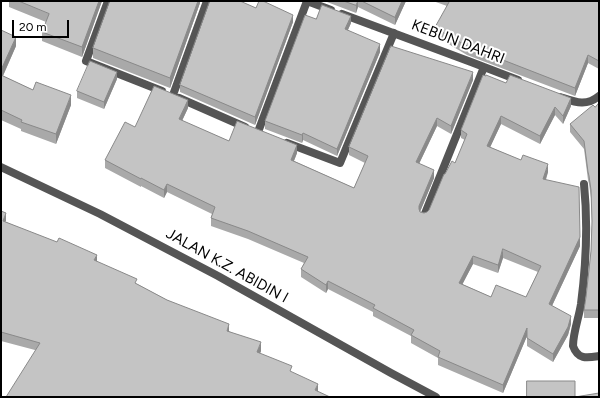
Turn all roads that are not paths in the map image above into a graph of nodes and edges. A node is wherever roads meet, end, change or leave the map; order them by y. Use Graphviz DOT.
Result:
graph roads {
  1 [pos="108,1"];
  2 [pos="207,1"];
  3 [pos="307,1"];
  4 [pos="394,33"];
  5 [pos="484,67"];
  6 [pos="528,84"];
  7 [pos="550,92"];
  8 [pos="173,96"];
  9 [pos="599,96"];
  10 [pos="281,141"];
  11 [pos="1,167"];
  12 [pos="584,184"];
  13 [pos="424,216"];
  14 [pos="599,356"];
  15 [pos="426,394"];
  16 [pos="436,397"];
  1 -- 8 [label="street"];
  2 -- 8 [label="street"];
  3 -- 4 [label="street, KEBUN DAHRI"];
  3 -- 8 [label="street"];
  4 -- 5 [label="street, KEBUN DAHRI"];
  4 -- 10 [label="street"];
  5 -- 6 [label="street, KEBUN DAHRI"];
  5 -- 13 [label="street"];
  7 -- 9 [label="street"];
  11 -- 15 [label="street, JALAN K.Z. ABIDIN I"];
  12 -- 14 [label="street"];
  15 -- 16 [label="street, JALAN K.Z. ABIDIN I"];
}
